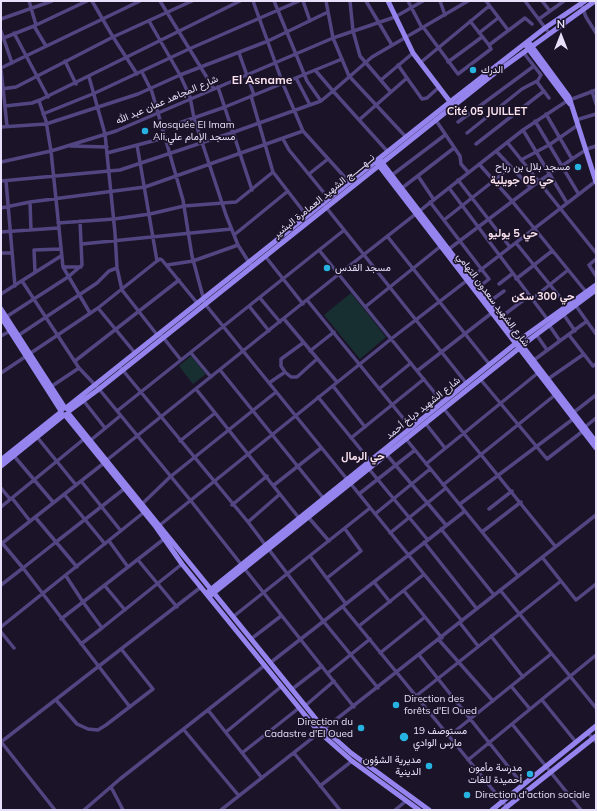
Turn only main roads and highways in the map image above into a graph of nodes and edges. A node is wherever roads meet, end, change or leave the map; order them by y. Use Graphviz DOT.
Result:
graph roads {
  1 [pos="388,1"];
  2 [pos="595,1"];
  3 [pos="583,4"];
  4 [pos="528,45"];
  5 [pos="452,104"];
  6 [pos="379,162"];
  7 [pos="594,170"];
  8 [pos="596,181"];
  9 [pos="324,206"];
  10 [pos="417,212"];
  11 [pos="263,254"];
  12 [pos="469,278"];
  13 [pos="596,284"];
  14 [pos="596,290"];
  15 [pos="588,294"];
  16 [pos="204,301"];
  17 [pos="569,308"];
  18 [pos="1,309"];
  19 [pos="4,317"];
  20 [pos="548,322"];
  21 [pos="161,335"];
  22 [pos="519,345"];
  23 [pos="28,355"];
  24 [pos="121,368"];
  25 [pos="540,372"];
  26 [pos="444,406"];
  27 [pos="65,411"];
  28 [pos="572,416"];
  29 [pos="584,429"];
  30 [pos="596,442"];
  31 [pos="596,448"];
  32 [pos="1,460"];
  33 [pos="105,462"];
  34 [pos="372,463"];
  35 [pos="1,466"];
  36 [pos="349,482"];
  37 [pos="266,548"];
  38 [pos="210,593"];
  39 [pos="267,664"];
  40 [pos="302,707"];
  41 [pos="596,726"];
  42 [pos="322,731"];
  43 [pos="595,739"];
  44 [pos="505,809"];
  45 [pos="419,810"];
  46 [pos="429,810"];
  47 [pos="492,810"];
  1 -- 5 [label="main road"];
  2 -- 3 [label="main road, نــهـــــج الشهيد العمامرة البشير"];
  3 -- 4 [label="main road, نــهـــــج الشهيد العمامرة البشير"];
  3 -- 4 [label="main road, نــهـــــج الشهيد العمامرة البشير"];
  4 -- 5 [label="main road, نــهـــــج الشهيد العمامرة البشير"];
  4 -- 5 [label="main road, نــهـــــج الشهيد العمامرة البشير"];
  4 -- 7 [label="main road"];
  5 -- 6 [label="main road, نــهـــــج الشهيد العمامرة البشير"];
  5 -- 6 [label="main road, نــهـــــج الشهيد العمامرة البشير"];
  6 -- 9 [label="main road, نــهـــــج الشهيد العمامرة البشير"];
  6 -- 9 [label="main road, نــهـــــج الشهيد العمامرة البشير"];
  6 -- 10 [label="main road, شارع الشهيد سعدون التهامي"];
  6 -- 10 [label="main road, شارع الشهيد سعدون التهامي"];
  7 -- 8 [label="main road"];
  9 -- 11 [label="main road, نــهـــــج الشهيد العمامرة البشير"];
  9 -- 11 [label="main road, نــهـــــج الشهيد العمامرة البشير"];
  10 -- 12 [label="main road, شارع الشهيد سعدون التهامي"];
  10 -- 12 [label="main road, شارع الشهيد سعدون التهامي"];
  11 -- 16 [label="main road, نــهـــــج الشهيد العمامرة البشير"];
  12 -- 22 [label="main road, شارع الشهيد سعدون التهامي"];
  12 -- 22 [label="main road, شارع الشهيد سعدون التهامي"];
  13 -- 15 [label="main road, شارع الشهيد دباخ أحمد"];
  14 -- 15 [label="main road, شارع الشهيد دباخ أحمد"];
  15 -- 17 [label="main road, شارع الشهيد دباخ أحمد"];
  15 -- 17 [label="main road, شارع الشهيد دباخ أحمد"];
  16 -- 21 [label="main road, نــهـــــج الشهيد العمامرة البشير"];
  16 -- 21 [label="main road, نــهـــــج الشهيد العمامرة البشير"];
  17 -- 20 [label="main road, شارع الشهيد دباخ أحمد"];
  17 -- 20 [label="main road, شارع الشهيد دباخ أحمد"];
  18 -- 19 [label="main road"];
  19 -- 23 [label="main road"];
  19 -- 23 [label="main road"];
  20 -- 22 [label="main road, شارع الشهيد دباخ أحمد"];
  20 -- 22 [label="main road, شارع الشهيد دباخ أحمد"];
  21 -- 24 [label="main road, نــهـــــج الشهيد العمامرة البشير"];
  21 -- 24 [label="main road"];
  22 -- 25 [label="main road, شارع الشهيد سعدون التهامي"];
  22 -- 25 [label="main road, شارع الشهيد سعدون التهامي"];
  22 -- 26 [label="main road, شارع الشهيد دباخ أحمد"];
  22 -- 26 [label="main road, شارع الشهيد دباخ أحمد"];
  23 -- 27 [label="main road"];
  23 -- 27 [label="main road"];
  24 -- 27 [label="main road"];
  24 -- 27 [label="main road, نــهـــــج الشهيد العمامرة البشير"];
  25 -- 28 [label="main road, شارع الشهيد سعدون التهامي"];
  25 -- 28 [label="main road, شارع الشهيد سعدون التهامي"];
  26 -- 34 [label="main road, شارع الشهيد دباخ أحمد"];
  26 -- 34 [label="main road, شارع الشهيد دباخ أحمد"];
  27 -- 32 [label="main road"];
  27 -- 33 [label="main road"];
  27 -- 33 [label="main road"];
  27 -- 35 [label="main road"];
  28 -- 29 [label="main road, شارع الشهيد سعدون التهامي"];
  29 -- 30 [label="main road, شارع الشهيد سعدون التهامي"];
  29 -- 31 [label="main road, شارع الشهيد سعدون التهامي"];
  33 -- 38 [label="main road"];
  33 -- 38 [label="main road"];
  34 -- 36 [label="main road, شارع الشهيد دباخ أحمد"];
  34 -- 36 [label="main road, شارع الشهيد دباخ أحمد"];
  36 -- 37 [label="main road, شارع الشهيد دباخ أحمد"];
  36 -- 37 [label="main road, شارع الشهيد دباخ أحمد"];
  37 -- 38 [label="main road, شارع الشهيد دباخ أحمد"];
  38 -- 39 [label="main road"];
  38 -- 39 [label="main road"];
  39 -- 40 [label="main road"];
  39 -- 40 [label="main road"];
  40 -- 42 [label="main road"];
  41 -- 47 [label="main road"];
  42 -- 45 [label="main road"];
  42 -- 46 [label="main road"];
  43 -- 44 [label="main road"];
}
